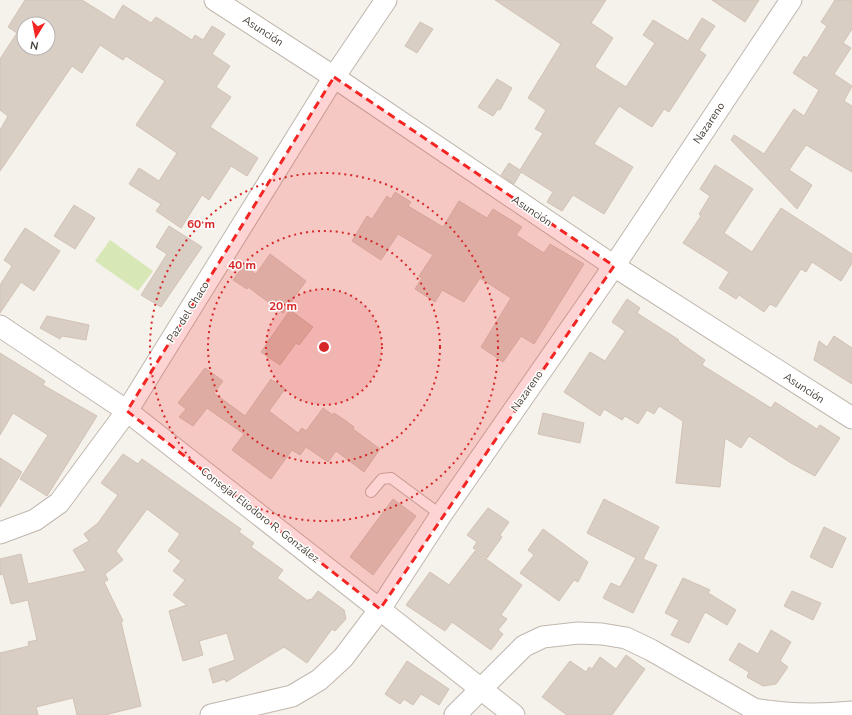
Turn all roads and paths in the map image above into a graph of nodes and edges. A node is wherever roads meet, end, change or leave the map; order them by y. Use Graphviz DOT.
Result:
graph roads {
  1 [pos="215,0"];
  2 [pos="386,0"];
  3 [pos="791,0"];
  4 [pos="334,77"];
  5 [pos="614,266"];
  6 [pos="0,326"];
  7 [pos="127,411"];
  8 [pos="852,418"];
  9 [pos="371,492"];
  10 [pos="441,515"];
  11 [pos="0,533"];
  12 [pos="380,609"];
  13 [pos="481,689"];
  14 [pos="852,712"];
  15 [pos="210,715"];
  16 [pos="455,715"];
  17 [pos="514,715"];
  1 -- 4 [label="street, Asunción"];
  2 -- 4 [label="street, Paz del Chaco"];
  3 -- 5 [label="street, Nazareno"];
  4 -- 5 [label="street, Asunción"];
  4 -- 7 [label="street, Paz del Chaco"];
  5 -- 8 [label="street, Asunción"];
  5 -- 10 [label="street, Nazareno"];
  6 -- 7 [label="street, Consejal Eliodoro R. González"];
  7 -- 11 [label="street, Paz del Chaco"];
  7 -- 12 [label="street, Consejal Eliodoro R. González"];
  9 -- 10 [label="lane"];
  10 -- 12 [label="street, Nazareno"];
  12 -- 13 [label="street, Consejal Eliodoro R. González"];
  12 -- 15 [label="street, Nazareno"];
  13 -- 14 [label="street"];
  13 -- 16 [label="street"];
  13 -- 17 [label="street, Consejal Eliodoro R. González"];
}
